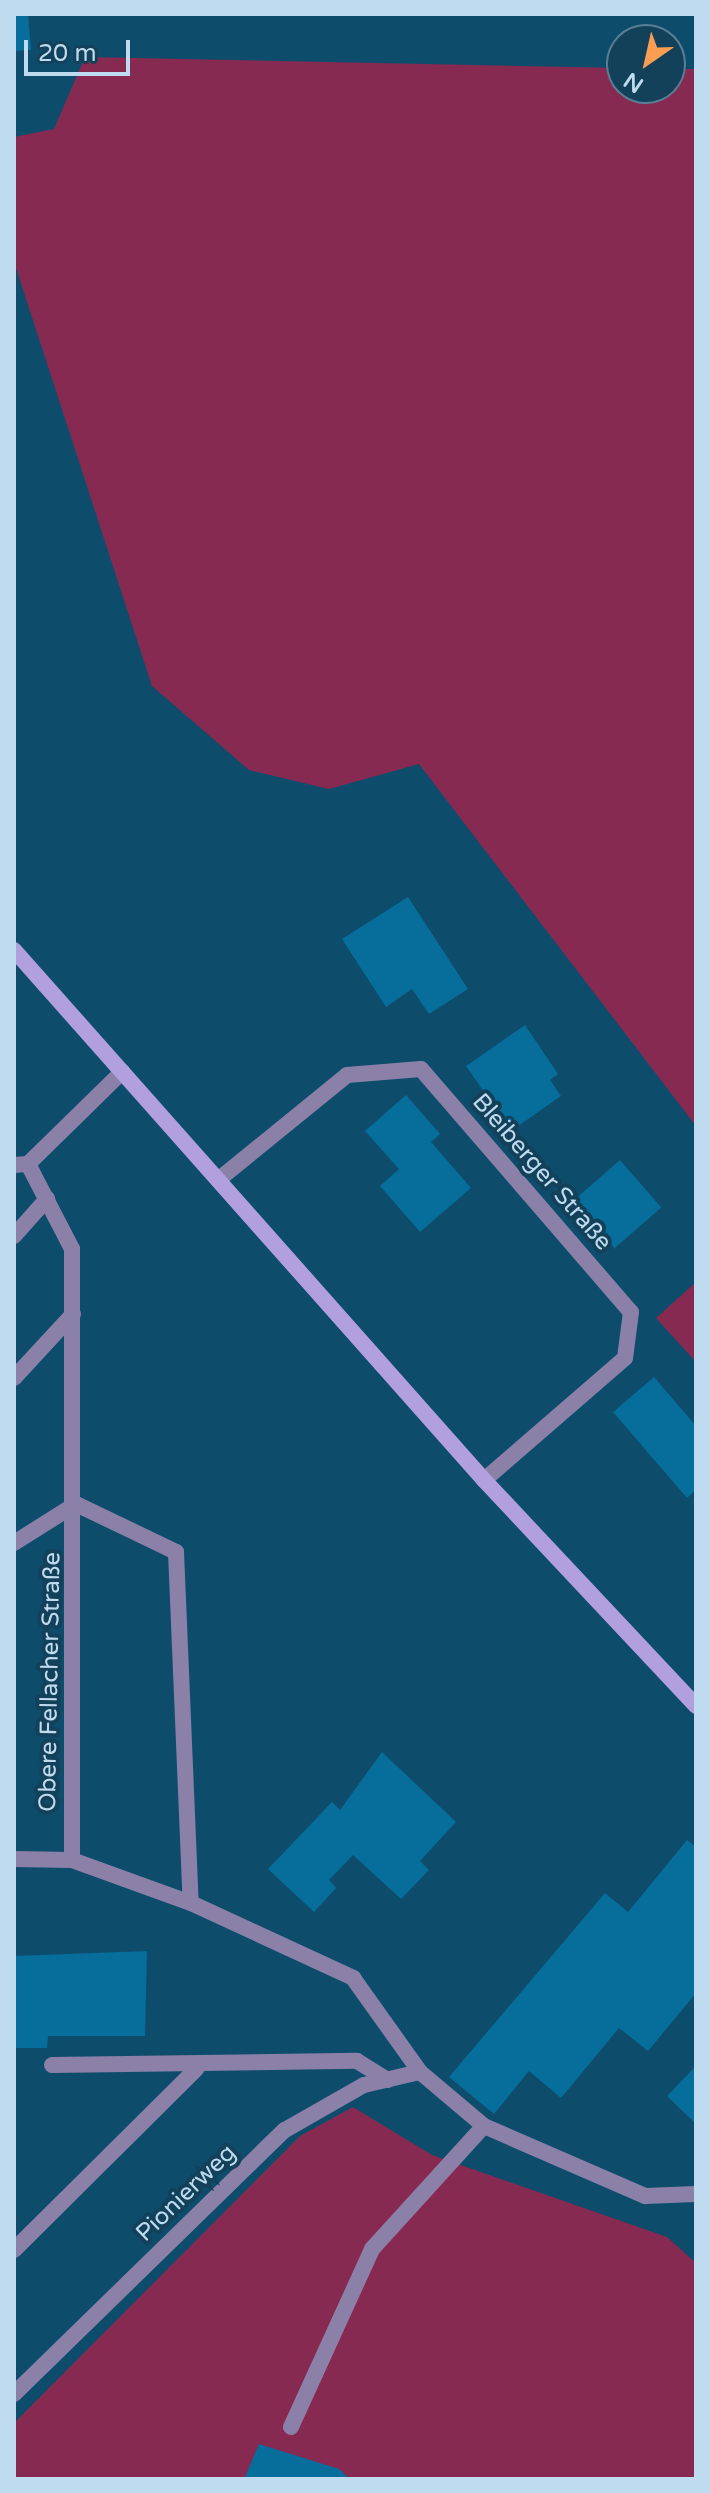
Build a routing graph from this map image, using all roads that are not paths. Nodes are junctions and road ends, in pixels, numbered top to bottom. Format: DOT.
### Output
graph roads {
  1 [pos="14,950"];
  2 [pos="122,1072"];
  3 [pos="21,1164"];
  4 [pos="218,1180"];
  5 [pos="47,1199"];
  6 [pos="14,1236"];
  7 [pos="73,1314"];
  8 [pos="14,1378"];
  9 [pos="484,1480"];
  10 [pos="76,1504"];
  11 [pos="14,1543"];
  12 [pos="696,1706"];
  13 [pos="14,1859"];
  14 [pos="72,1860"];
  15 [pos="191,1903"];
  16 [pos="52,2065"];
  17 [pos="196,2069"];
  18 [pos="420,2072"];
  19 [pos="387,2080"];
  20 [pos="484,2126"];
  21 [pos="696,2194"];
  22 [pos="14,2250"];
  23 [pos="14,2394"];
  24 [pos="291,2427"];
  1 -- 2 [label="main road"];
  2 -- 3 [label="street"];
  2 -- 4 [label="main road"];
  3 -- 5 [label="street, Obere Fellacher Straße"];
  4 -- 9 [label="main road"];
  4 -- 9 [label="street, Bleiberger Straße"];
  5 -- 6 [label="street"];
  5 -- 7 [label="street, Obere Fellacher Straße"];
  7 -- 8 [label="street"];
  7 -- 10 [label="street, Obere Fellacher Straße"];
  9 -- 12 [label="main road"];
  10 -- 11 [label="street, Obere Fellacher Straße"];
  10 -- 14 [label="street, Obere Fellacher Straße"];
  10 -- 15 [label="street"];
  13 -- 14 [label="street"];
  14 -- 15 [label="street"];
  15 -- 18 [label="street"];
  16 -- 17 [label="street"];
  17 -- 19 [label="street"];
  17 -- 22 [label="street"];
  18 -- 19 [label="street, Pionierweg"];
  18 -- 20 [label="street"];
  19 -- 23 [label="street, Pionierweg"];
  20 -- 21 [label="street"];
  20 -- 24 [label="street"];
}
